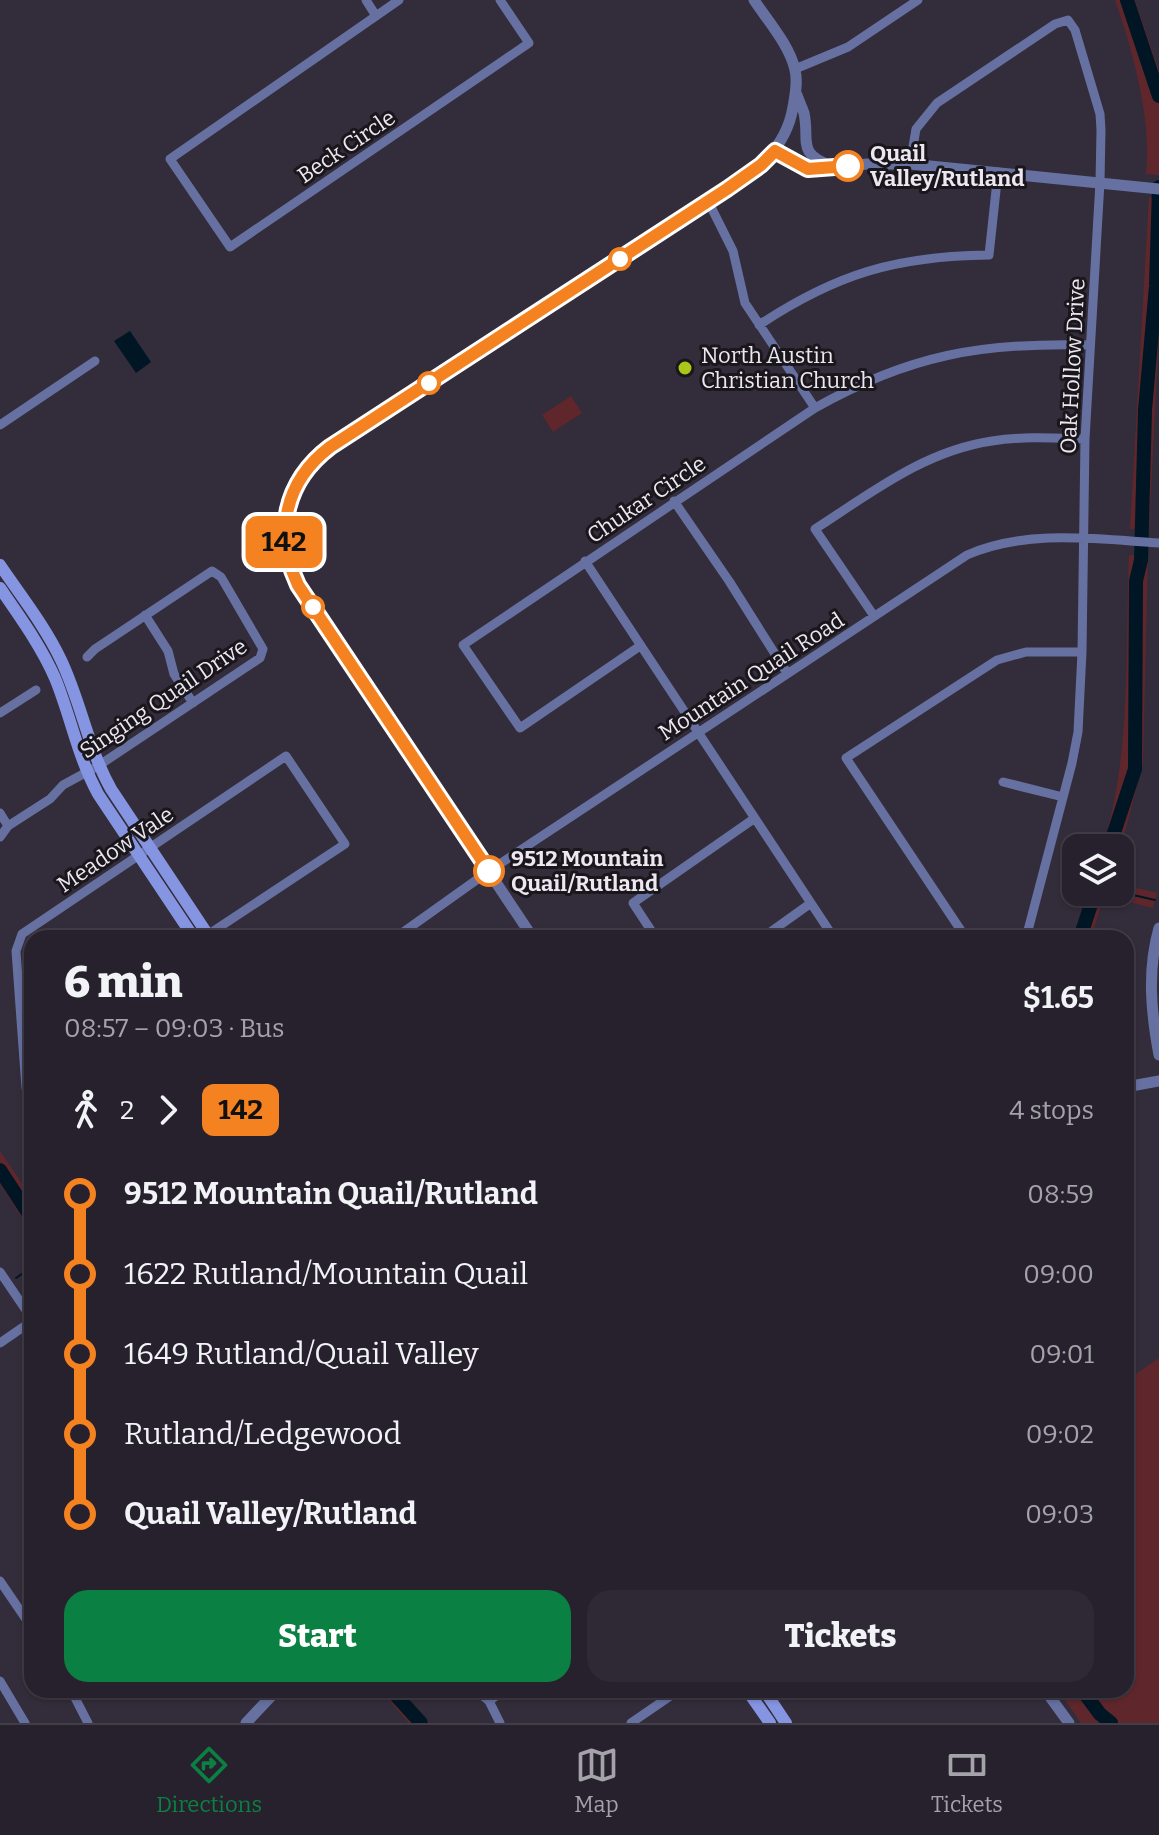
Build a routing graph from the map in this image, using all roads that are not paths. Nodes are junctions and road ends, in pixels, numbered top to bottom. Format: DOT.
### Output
graph roads {
  1 [pos="366,0"];
  2 [pos="399,0"];
  3 [pos="500,0"];
  4 [pos="754,0"];
  5 [pos="913,1"];
  6 [pos="376,16"];
  7 [pos="795,69"];
  8 [pos="796,92"];
  9 [pos="775,151"];
  10 [pos="910,164"];
  11 [pos="835,168"];
  12 [pos="998,172"];
  13 [pos="1100,182"];
  14 [pos="1154,188"];
  15 [pos="708,201"];
  16 [pos="759,325"];
  17 [pos="1090,345"];
  18 [pos="95,361"];
  19 [pos="815,408"];
  20 [pos="0,425"];
  21 [pos="1085,439"];
  22 [pos="674,501"];
  23 [pos="1084,540"];
  24 [pos="1158,543"];
  25 [pos="585,561"];
  26 [pos="0,565"];
  27 [pos="0,588"];
  28 [pos="145,615"];
  29 [pos="874,616"];
  30 [pos="34,626"];
  31 [pos="640,646"];
  32 [pos="1082,652"];
  33 [pos="87,657"];
  34 [pos="787,673"];
  35 [pos="36,690"];
  36 [pos="193,703"];
  37 [pos="0,713"];
  38 [pos="698,733"];
  39 [pos="92,769"];
  40 [pos="1003,782"];
  41 [pos="1063,797"];
  42 [pos="0,813"];
  43 [pos="755,818"];
  44 [pos="8,826"];
  45 [pos="0,837"];
  46 [pos="144,851"];
  47 [pos="489,871"];
  48 [pos="811,903"];
  49 [pos="1159,928"];
  50 [pos="26,930"];
  51 [pos="189,930"];
  52 [pos="202,930"];
  53 [pos="217,930"];
  54 [pos="406,930"];
  55 [pos="528,930"];
  56 [pos="651,930"];
  57 [pos="773,930"];
  58 [pos="829,930"];
  59 [pos="961,930"];
  60 [pos="1028,930"];
  61 [pos="24,932"];
  62 [pos="1156,967"];
  63 [pos="24,1008"];
  64 [pos="1159,1055"];
  65 [pos="1159,1081"];
  66 [pos="1134,1086"];
  67 [pos="0,1272"];
  68 [pos="24,1308"];
  69 [pos="24,1326"];
  70 [pos="0,1343"];
  71 [pos="0,1583"];
  72 [pos="24,1617"];
  73 [pos="0,1681"];
  74 [pos="75,1698"];
  75 [pos="269,1698"];
  76 [pos="485,1698"];
  77 [pos="493,1698"];
  78 [pos="667,1698"];
  79 [pos="753,1698"];
  80 [pos="769,1698"];
  81 [pos="1051,1698"];
  82 [pos="489,1701"];
  83 [pos="25,1723"];
  84 [pos="88,1723"];
  85 [pos="246,1723"];
  86 [pos="500,1723"];
  87 [pos="631,1723"];
  88 [pos="770,1723"];
  89 [pos="786,1723"];
  90 [pos="1069,1723"];
  1 -- 6 [label="street"];
  2 -- 6 [label="street"];
  3 -- 6 [label="street, Beck Circle"];
  4 -- 7 [label="street"];
  5 -- 7 [label="street"];
  7 -- 8 [label="street"];
  8 -- 9 [label="street"];
  8 -- 11 [label="street"];
  9 -- 11 [label="street"];
  9 -- 15 [label="street"];
  10 -- 11 [label="street"];
  10 -- 12 [label="street"];
  10 -- 13 [label="street, Oak Hollow Drive"];
  12 -- 13 [label="street"];
  12 -- 16 [label="street"];
  13 -- 14 [label="street"];
  13 -- 17 [label="street, Oak Hollow Drive"];
  15 -- 16 [label="street"];
  15 -- 47 [label="street"];
  16 -- 19 [label="street"];
  17 -- 19 [label="street, Chukar Circle"];
  17 -- 21 [label="street, Oak Hollow Drive"];
  18 -- 20 [label="street"];
  19 -- 22 [label="street, Chukar Circle"];
  21 -- 23 [label="street, Oak Hollow Drive"];
  21 -- 29 [label="street"];
  22 -- 25 [label="street, Chukar Circle"];
  22 -- 34 [label="street"];
  23 -- 24 [label="street, Mountain Quail Road"];
  23 -- 29 [label="street, Mountain Quail Road"];
  23 -- 32 [label="street, Oak Hollow Drive"];
  25 -- 31 [label="street"];
  25 -- 31 [label="street, Chukar Circle"];
  26 -- 30 [label="main road"];
  27 -- 30 [label="main road"];
  28 -- 33 [label="street, Singing Quail Drive"];
  28 -- 36 [label="street"];
  28 -- 36 [label="street, Singing Quail Drive"];
  29 -- 34 [label="street, Mountain Quail Road"];
  30 -- 39 [label="main road"];
  31 -- 38 [label="street"];
  32 -- 41 [label="street, Oak Hollow Drive"];
  32 -- 59 [label="street"];
  34 -- 38 [label="street, Mountain Quail Road"];
  35 -- 37 [label="street"];
  36 -- 39 [label="street, Singing Quail Drive"];
  38 -- 43 [label="street"];
  38 -- 47 [label="street, Mountain Quail Road"];
  39 -- 44 [label="street, Singing Quail Drive"];
  39 -- 46 [label="main road"];
  40 -- 41 [label="street"];
  41 -- 60 [label="street, Oak Hollow Drive"];
  42 -- 44 [label="street"];
  43 -- 48 [label="street"];
  43 -- 56 [label="street"];
  44 -- 45 [label="street, Singing Quail Drive"];
  46 -- 50 [label="street, Meadow Vale"];
  46 -- 51 [label="main road"];
  46 -- 52 [label="main road"];
  46 -- 53 [label="street, Meadow Vale"];
  47 -- 54 [label="street, Mountain Quail Road"];
  47 -- 55 [label="street"];
  48 -- 57 [label="street"];
  48 -- 58 [label="street"];
  49 -- 62 [label="street"];
  61 -- 63 [label="street, Meadow Vale"];
  62 -- 64 [label="street"];
  65 -- 66 [label="street"];
  67 -- 68 [label="street"];
  69 -- 70 [label="street"];
  71 -- 72 [label="street"];
  73 -- 83 [label="street"];
  74 -- 84 [label="street"];
  75 -- 85 [label="street"];
  76 -- 82 [label="street"];
  77 -- 82 [label="street"];
  78 -- 87 [label="street"];
  79 -- 88 [label="main road"];
  80 -- 89 [label="main road"];
  81 -- 90 [label="street"];
  82 -- 86 [label="street"];
}
